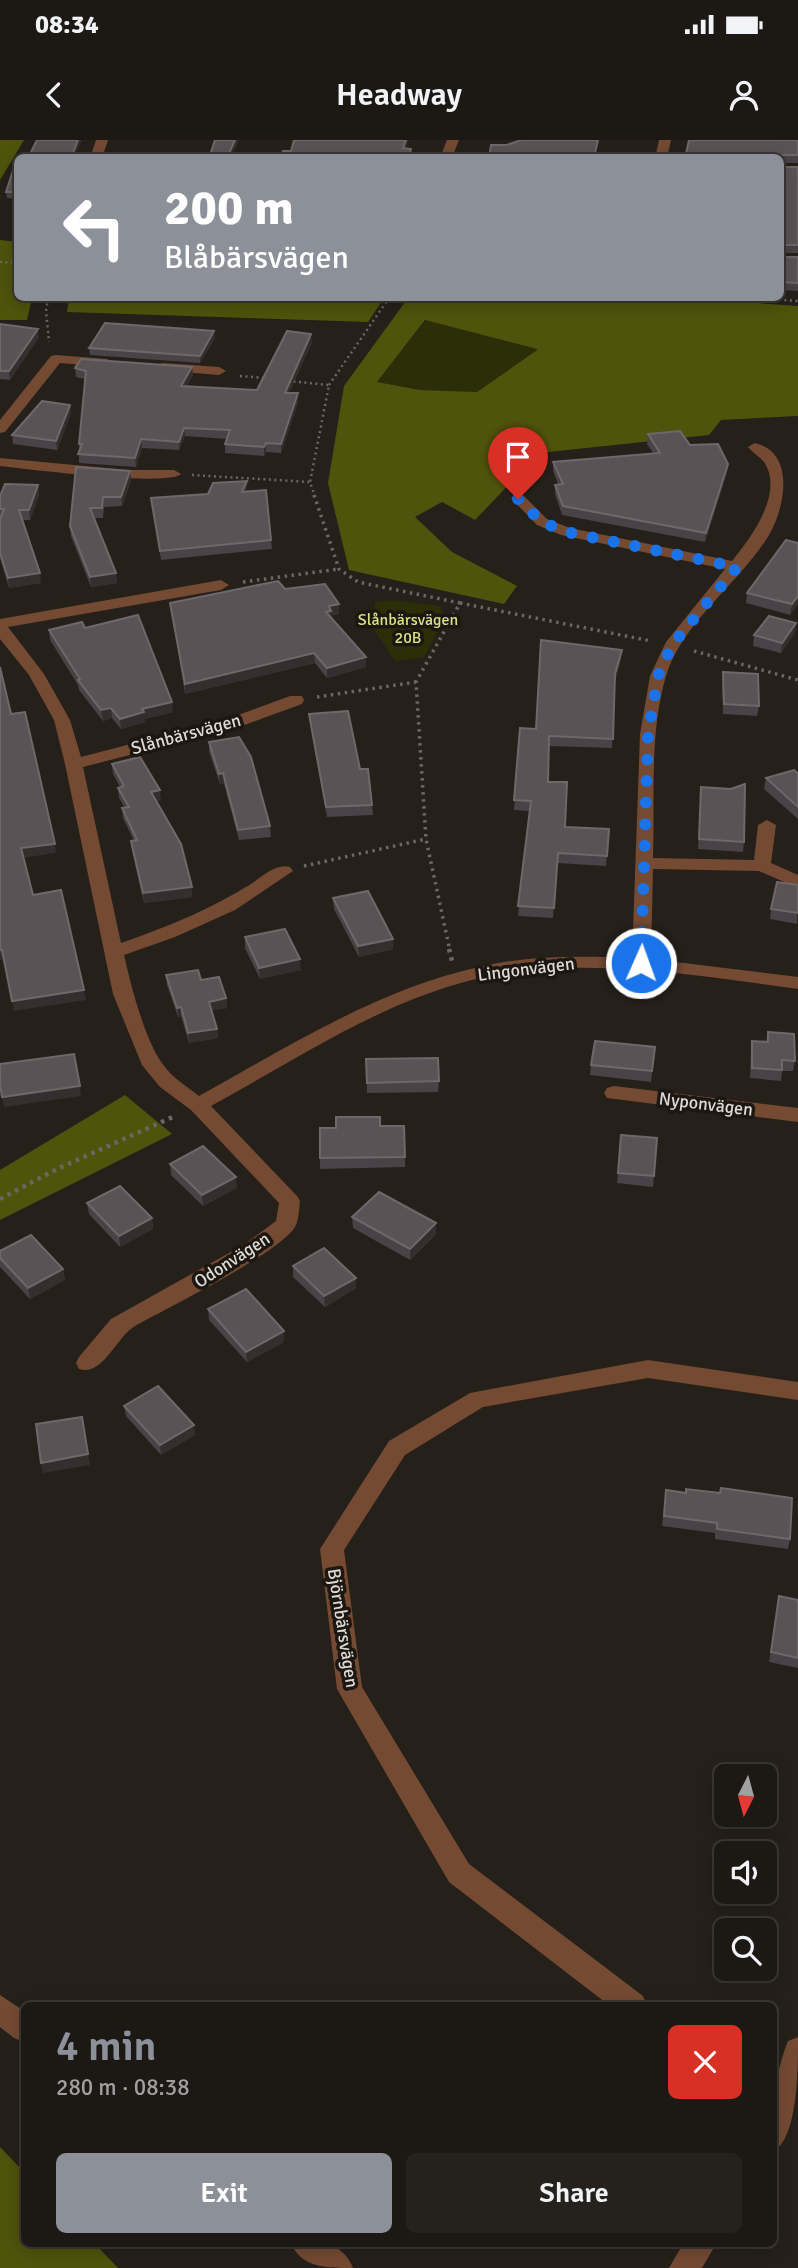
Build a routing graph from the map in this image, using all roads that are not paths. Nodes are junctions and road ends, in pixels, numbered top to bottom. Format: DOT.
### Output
graph roads {
  1 [pos="124,364"];
  2 [pos="151,366"];
  3 [pos="219,371"];
  4 [pos="0,429"];
  5 [pos="755,447"];
  6 [pos="0,462"];
  7 [pos="174,474"];
  8 [pos="518,499"];
  9 [pos="737,567"];
  10 [pos="221,585"];
  11 [pos="0,626"];
  12 [pos="296,700"];
  13 [pos="74,764"];
  14 [pos="767,825"];
  15 [pos="644,863"];
  16 [pos="762,866"];
  17 [pos="284,871"];
  18 [pos="798,882"];
  19 [pos="116,951"];
  20 [pos="641,963"];
  21 [pos="798,983"];
  22 [pos="614,1093"];
  23 [pos="198,1105"];
  24 [pos="798,1115"];
  25 [pos="87,1363"];
  26 [pos="798,1391"];
  27 [pos="628,2002"];
  28 [pos="0,2009"];
  29 [pos="21,2026"];
  30 [pos="798,2052"];
  31 [pos="782,2126"];
  32 [pos="310,2247"];
  33 [pos="699,2247"];
  34 [pos="338,2268"];
  35 [pos="684,2268"];
  1 -- 4 [label="street"];
  2 -- 3 [label="street"];
  5 -- 9 [label="street"];
  6 -- 7 [label="street"];
  8 -- 9 [label="street"];
  9 -- 15 [label="street"];
  10 -- 11 [label="street"];
  11 -- 13 [label="street"];
  12 -- 13 [label="street, Slånbärsvägen"];
  13 -- 19 [label="street"];
  14 -- 16 [label="street"];
  15 -- 16 [label="street"];
  15 -- 20 [label="street"];
  16 -- 18 [label="street"];
  17 -- 19 [label="street"];
  19 -- 23 [label="street"];
  20 -- 21 [label="street, Lingonvägen"];
  20 -- 23 [label="street, Lingonvägen"];
  22 -- 24 [label="street, Nyponvägen"];
  23 -- 25 [label="street, Odonvägen"];
  26 -- 27 [label="street, Björnbärsvägen"];
  28 -- 29 [label="street"];
  30 -- 31 [label="street"];
  32 -- 34 [label="street"];
  33 -- 35 [label="street"];
}
